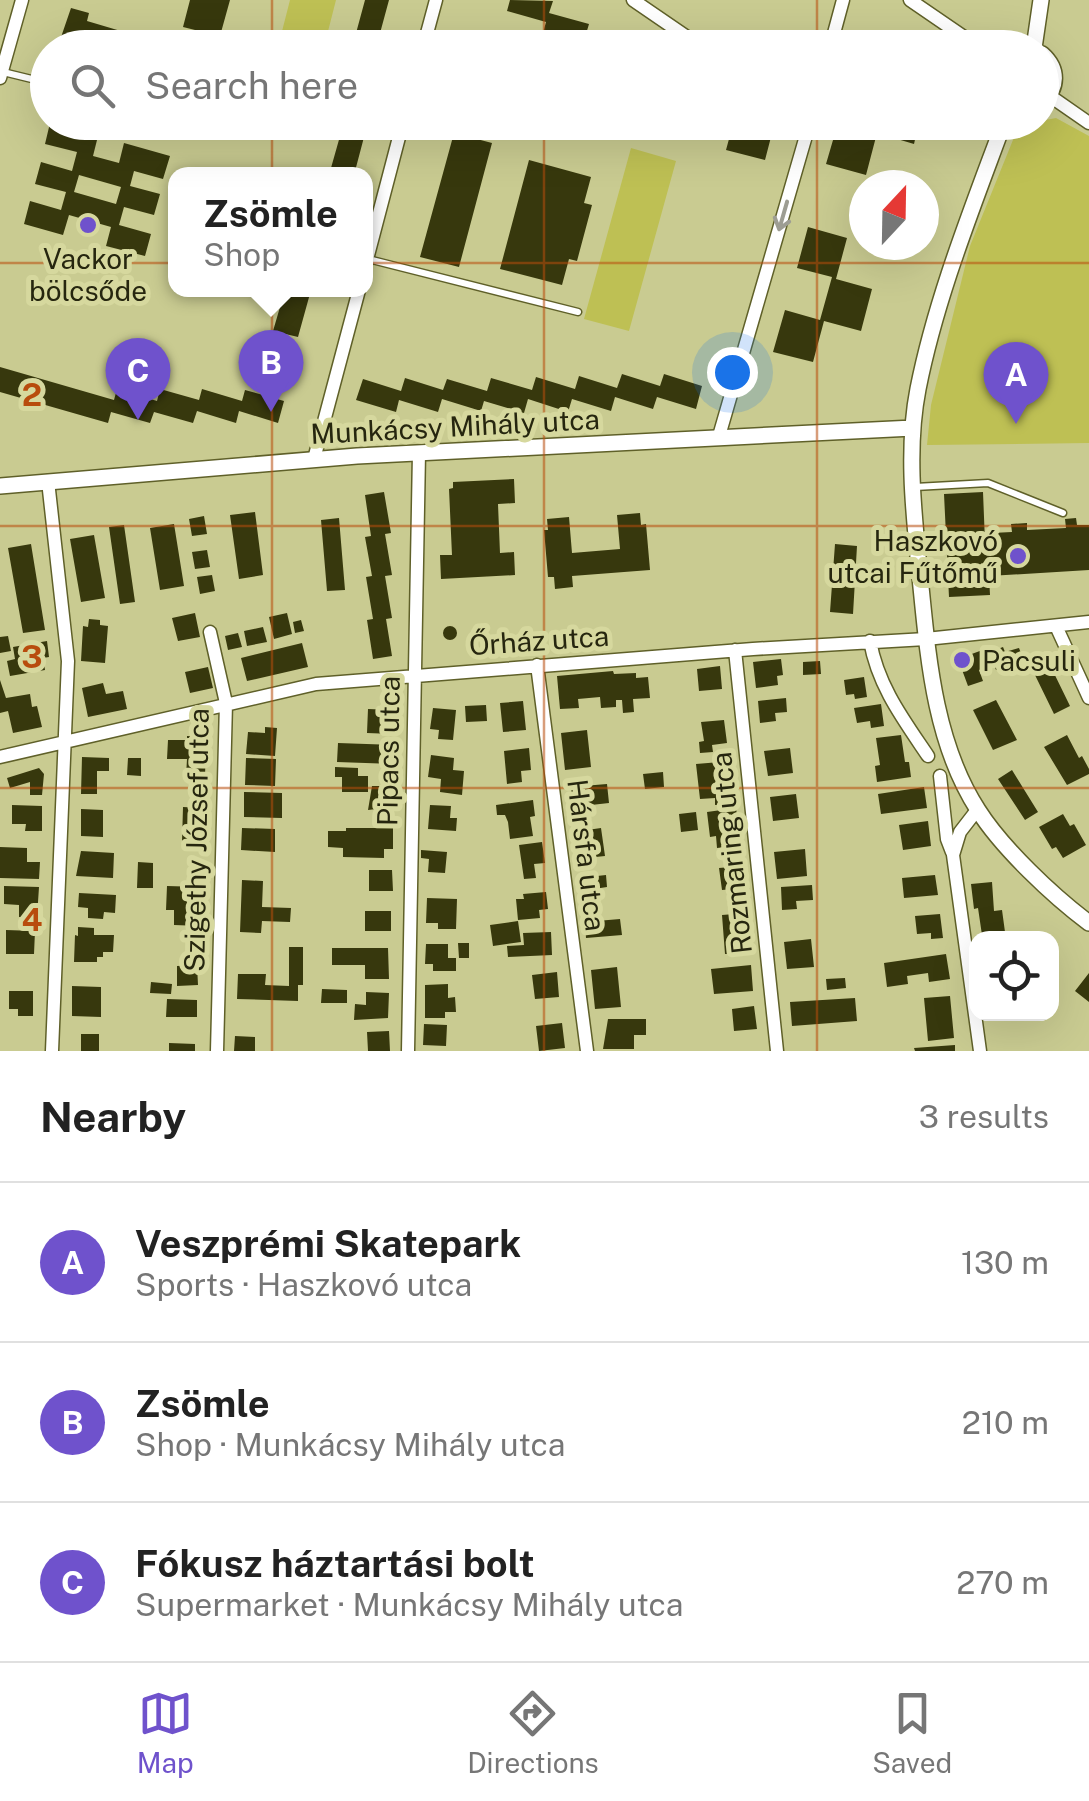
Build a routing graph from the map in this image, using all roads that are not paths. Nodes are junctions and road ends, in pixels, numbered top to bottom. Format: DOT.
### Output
graph roads {
  1 [pos="22,0"];
  2 [pos="436,0"];
  3 [pos="632,0"];
  4 [pos="843,0"];
  5 [pos="910,0"];
  6 [pos="1041,0"];
  7 [pos="428,30"];
  8 [pos="676,30"];
  9 [pos="835,30"];
  10 [pos="954,30"];
  11 [pos="1037,30"];
  12 [pos="1,74"];
  13 [pos="30,80"];
  14 [pos="1059,106"];
  15 [pos="1089,123"];
  16 [pos="398,140"];
  17 [pos="805,140"];
  18 [pos="998,140"];
  19 [pos="373,238"];
  20 [pos="373,262"];
  21 [pos="357,297"];
  22 [pos="578,312"];
  23 [pos="914,428"];
  24 [pos="719,436"];
  25 [pos="419,453"];
  26 [pos="314,459"];
  27 [pos="48,481"];
  28 [pos="0,486"];
  29 [pos="913,487"];
  30 [pos="1063,513"];
  31 [pos="1089,622"];
  32 [pos="1056,626"];
  33 [pos="210,632"];
  34 [pos="926,640"];
  35 [pos="870,642"];
  36 [pos="735,650"];
  37 [pos="537,664"];
  38 [pos="414,675"];
  39 [pos="1089,698"];
  40 [pos="226,703"];
  41 [pos="65,741"];
  42 [pos="0,756"];
  43 [pos="928,756"];
  44 [pos="940,776"];
  45 [pos="977,810"];
  46 [pos="953,855"];
  47 [pos="1089,923"];
  48 [pos="52,1051"];
  49 [pos="216,1051"];
  50 [pos="408,1051"];
  51 [pos="587,1051"];
  52 [pos="777,1051"];
  53 [pos="980,1051"];
  1 -- 12 [label="street"];
  2 -- 7 [label="street"];
  3 -- 8 [label="street"];
  4 -- 9 [label="street"];
  5 -- 10 [label="street"];
  6 -- 11 [label="street"];
  12 -- 13 [label="lane"];
  14 -- 15 [label="street"];
  16 -- 19 [label="street"];
  17 -- 24 [label="street, one-way"];
  18 -- 23 [label="street"];
  20 -- 22 [label="lane"];
  21 -- 26 [label="street"];
  23 -- 24 [label="street, Munkácsy Mihály utca"];
  23 -- 29 [label="street"];
  24 -- 25 [label="street, Munkácsy Mihály utca"];
  25 -- 26 [label="street, Munkácsy Mihály utca"];
  25 -- 38 [label="street, Pipacs utca"];
  26 -- 27 [label="street, Munkácsy Mihály utca"];
  27 -- 28 [label="street, Munkácsy Mihály utca"];
  27 -- 41 [label="street"];
  29 -- 30 [label="lane"];
  29 -- 34 [label="street"];
  31 -- 32 [label="street, Őrház utca"];
  32 -- 34 [label="street, Őrház utca"];
  32 -- 39 [label="street"];
  33 -- 40 [label="street, Szigethy József utca"];
  34 -- 35 [label="street, Őrház utca"];
  34 -- 45 [label="street"];
  35 -- 36 [label="street, Őrház utca"];
  35 -- 43 [label="street"];
  36 -- 37 [label="street, Őrház utca"];
  36 -- 52 [label="street, Rozmaring utca"];
  37 -- 38 [label="street, Őrház utca"];
  37 -- 51 [label="street, Hársfa utca"];
  38 -- 40 [label="street, Őrház utca"];
  38 -- 50 [label="street, Pipacs utca"];
  40 -- 41 [label="street, Őrház utca"];
  40 -- 49 [label="street, Szigethy József utca"];
  41 -- 42 [label="street, Őrház utca"];
  41 -- 48 [label="street"];
  44 -- 46 [label="street"];
  45 -- 46 [label="street"];
  45 -- 47 [label="street"];
  46 -- 53 [label="street"];
}
